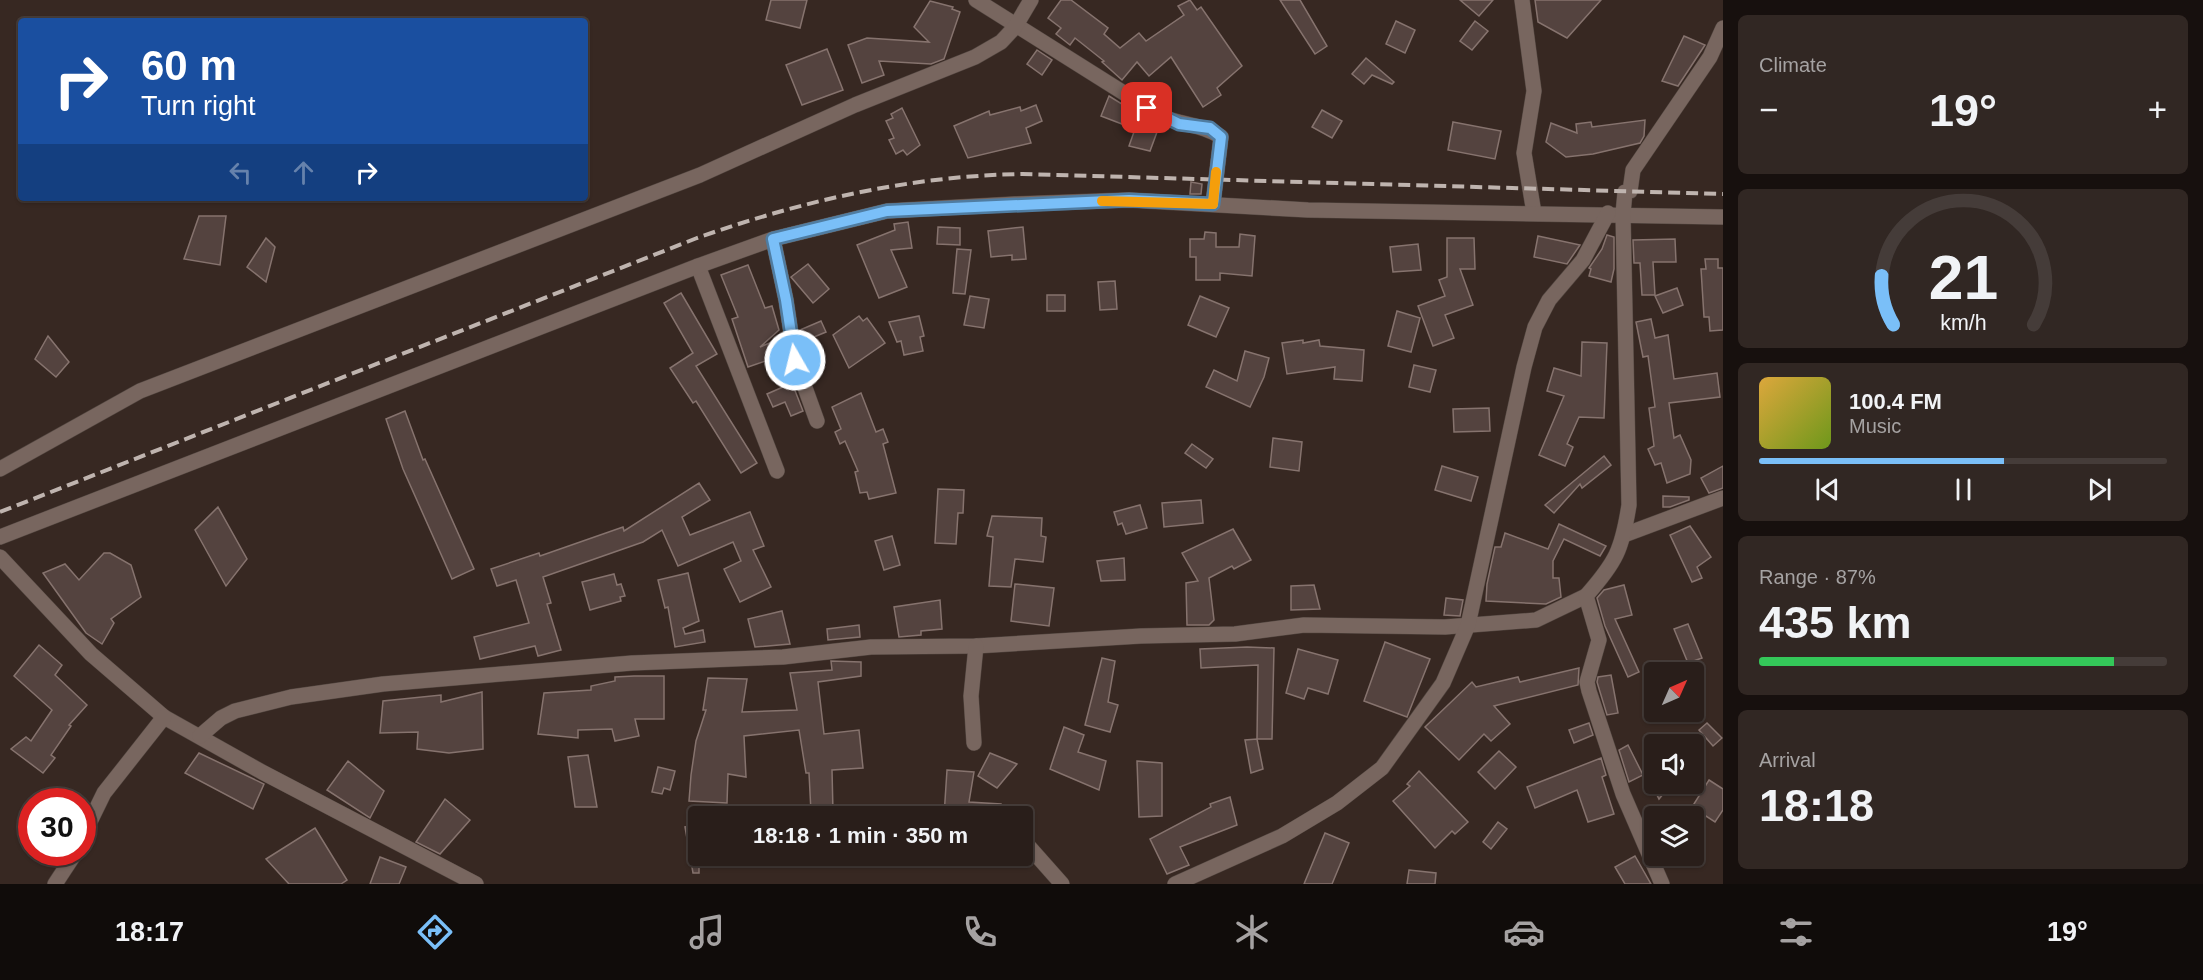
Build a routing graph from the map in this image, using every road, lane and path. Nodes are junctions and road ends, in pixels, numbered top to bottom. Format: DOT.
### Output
graph roads {
  1 [pos="976,0"];
  2 [pos="1031,0"];
  3 [pos="1522,0"];
  4 [pos="1015,27"];
  5 [pos="1723,28"];
  6 [pos="1213,204"];
  7 [pos="1534,213"];
  8 [pos="1616,214"];
  9 [pos="1723,217"];
  10 [pos="773,239"];
  11 [pos="698,266"];
  12 [pos="818,421"];
  13 [pos="0,469"];
  14 [pos="777,471"];
  15 [pos="1723,498"];
  16 [pos="1624,535"];
  17 [pos="0,537"];
  18 [pos="0,557"];
  19 [pos="1586,596"];
  20 [pos="1468,625"];
  21 [pos="976,646"];
  22 [pos="164,717"];
  23 [pos="200,736"];
  24 [pos="974,743"];
  25 [pos="96,809"];
  26 [pos="1033,851"];
  27 [pos="67,866"];
  28 [pos="55,884"];
  29 [pos="476,884"];
  30 [pos="1062,884"];
  31 [pos="1175,884"];
  32 [pos="1662,884"];
  1 -- 4 [label="street"];
  2 -- 4 [label="street"];
  3 -- 7 [label="street"];
  4 -- 6 [label="street"];
  4 -- 13 [label="street"];
  5 -- 8 [label="street"];
  6 -- 7 [label="street"];
  6 -- 10 [label="street"];
  7 -- 8 [label="street"];
  8 -- 9 [label="street"];
  8 -- 16 [label="street"];
  8 -- 20 [label="street"];
  10 -- 11 [label="street"];
  10 -- 12 [label="street"];
  11 -- 14 [label="street"];
  11 -- 17 [label="street"];
  15 -- 16 [label="street"];
  16 -- 19 [label="street"];
  18 -- 22 [label="street"];
  19 -- 20 [label="street"];
  19 -- 32 [label="street"];
  20 -- 21 [label="street"];
  20 -- 31 [label="street"];
  21 -- 23 [label="street"];
  21 -- 24 [label="street"];
  22 -- 23 [label="street"];
  22 -- 25 [label="street"];
  23 -- 29 [label="street"];
  26 -- 30 [label="street"];
  27 -- 28 [label="street"];
}
